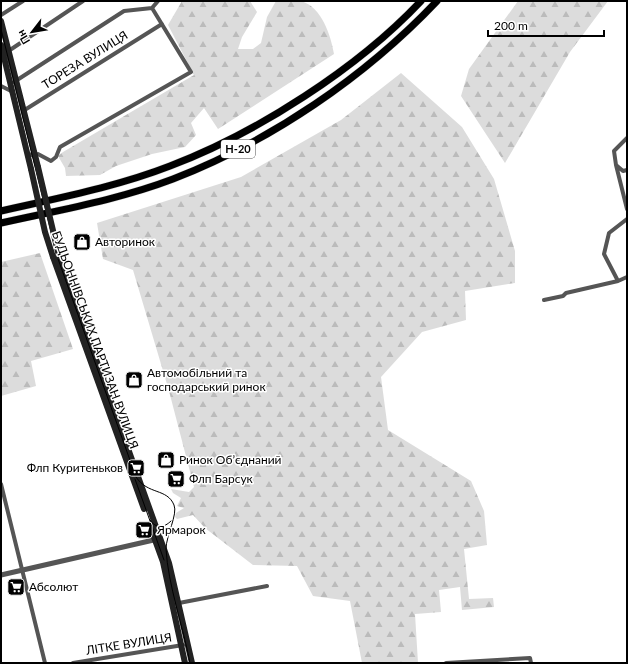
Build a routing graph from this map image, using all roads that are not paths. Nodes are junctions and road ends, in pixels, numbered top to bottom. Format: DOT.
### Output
graph roads {
  1 [pos="23,1"];
  2 [pos="83,1"];
  3 [pos="158,1"];
  4 [pos="421,1"];
  5 [pos="437,1"];
  6 [pos="152,8"];
  7 [pos="1,15"];
  8 [pos="1,21"];
  9 [pos="162,24"];
  10 [pos="1,45"];
  11 [pos="6,53"];
  12 [pos="13,82"];
  13 [pos="1,86"];
  14 [pos="16,92"];
  15 [pos="20,111"];
  16 [pos="627,138"];
  17 [pos="27,153"];
  18 [pos="34,156"];
  19 [pos="616,165"];
  20 [pos="627,170"];
  21 [pos="627,209"];
  22 [pos="1,211"];
  23 [pos="627,220"];
  24 [pos="1,223"];
  25 [pos="56,256"];
  26 [pos="627,278"];
  27 [pos="618,282"];
  28 [pos="544,300"];
  29 [pos="1,484"];
  30 [pos="157,540"];
  31 [pos="21,571"];
  32 [pos="1,575"];
  33 [pos="267,586"];
  34 [pos="179,603"];
  35 [pos="189,643"];
  36 [pos="182,645"];
  37 [pos="530,661"];
  38 [pos="44,663"];
  39 [pos="73,663"];
  40 [pos="185,663"];
  41 [pos="192,663"];
  42 [pos="446,663"];
  1 -- 7 [label="street"];
  2 -- 11 [label="street"];
  3 -- 6 [label="street"];
  4 -- 22 [label="main road, Н-20"];
  5 -- 24 [label="main road, Н-20"];
  6 -- 9 [label="street"];
  6 -- 12 [label="street"];
  8 -- 11 [label="main road, БУДЬОННІВСЬКИХ ПАРТИЗАН ВУЛИЦЯ"];
  9 -- 15 [label="street, ТОРЕЗА ВУЛИЦЯ"];
  9 -- 18 [label="street"];
  10 -- 11 [label="main road, БУДЬОННІВСЬКИХ ПАРТИЗАН ВУЛИЦЯ"];
  11 -- 12 [label="main road, БУДЬОННІВСЬКИХ ПАРТИЗАН ВУЛИЦЯ"];
  12 -- 14 [label="main road, БУДЬОННІВСЬКИХ ПАРТИЗАН ВУЛИЦЯ"];
  13 -- 14 [label="street"];
  14 -- 15 [label="main road, БУДЬОННІВСЬКИХ ПАРТИЗАН ВУЛИЦЯ"];
  15 -- 17 [label="main road, БУДЬОННІВСЬКИХ ПАРТИЗАН ВУЛИЦЯ"];
  15 -- 18 [label="main road, БУДЬОННІВСЬКИХ ПАРТИЗАН ВУЛИЦЯ"];
  16 -- 19 [label="street"];
  17 -- 18 [label="street"];
  17 -- 25 [label="main road, БУДЬОННІВСЬКИХ ПАРТИЗАН ВУЛИЦЯ, bridge"];
  18 -- 25 [label="main road, БУДЬОННІВСЬКИХ ПАРТИЗАН ВУЛИЦЯ, bridge"];
  19 -- 20 [label="street"];
  19 -- 21 [label="street"];
  23 -- 27 [label="street"];
  25 -- 30 [label="main road, БУДЬОННІВСЬКИХ ПАРТИЗАН ВУЛИЦЯ"];
  26 -- 27 [label="street"];
  27 -- 28 [label="street"];
  29 -- 31 [label="street"];
  30 -- 31 [label="street"];
  30 -- 34 [label="main road, БУДЬОННІВСЬКИХ ПАРТИЗАН ВУЛИЦЯ"];
  30 -- 36 [label="main road, БУДЬОННІВСЬКИХ ПАРТИЗАН ВУЛИЦЯ"];
  31 -- 32 [label="street"];
  31 -- 38 [label="street"];
  33 -- 34 [label="street"];
  34 -- 35 [label="main road, БУДЬОННІВСЬКИХ ПАРТИЗАН ВУЛИЦЯ"];
  35 -- 36 [label="street, ЛІТКЕ ВУЛИЦЯ"];
  35 -- 41 [label="main road, БУДЬОННІВСЬКИХ ПАРТИЗАН ВУЛИЦЯ"];
  36 -- 39 [label="street, ЛІТКЕ ВУЛИЦЯ"];
  36 -- 40 [label="main road, БУДЬОННІВСЬКИХ ПАРТИЗАН ВУЛИЦЯ"];
  37 -- 42 [label="street"];
}
